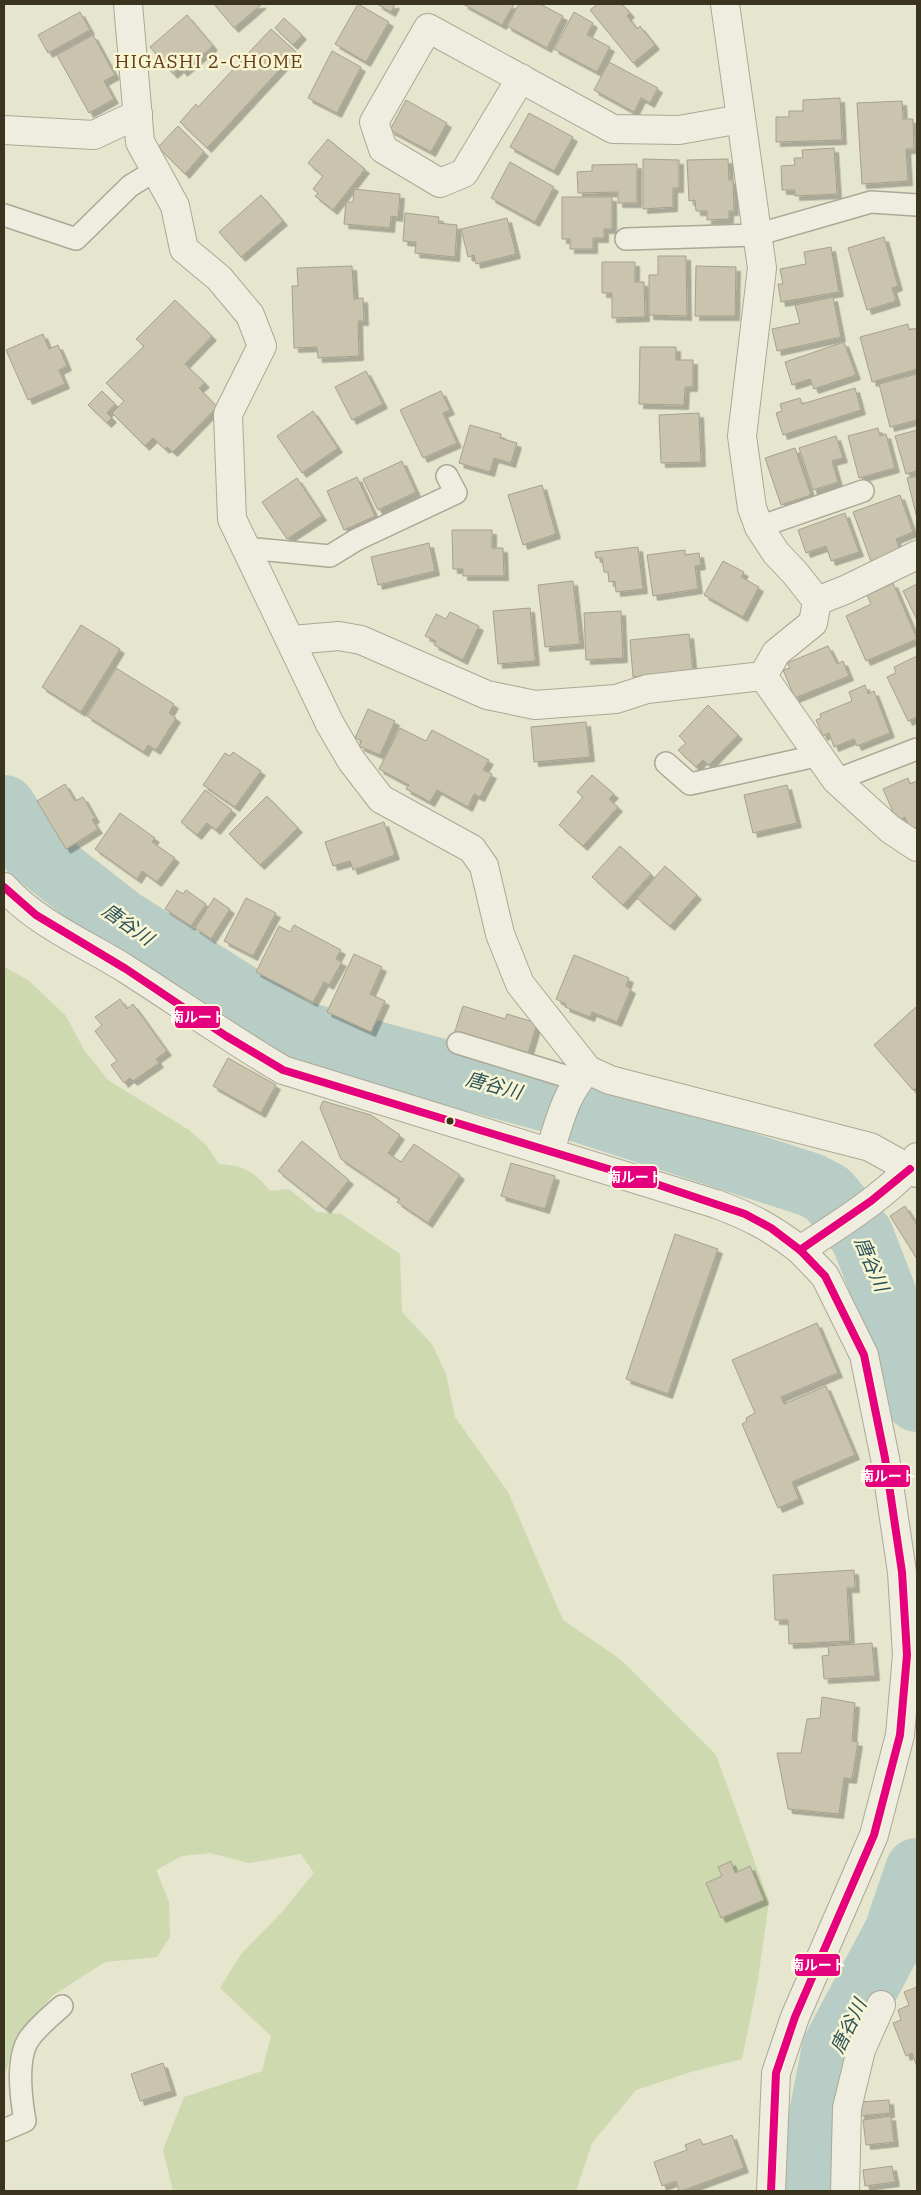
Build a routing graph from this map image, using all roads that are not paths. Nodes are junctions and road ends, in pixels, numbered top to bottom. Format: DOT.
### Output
graph roads {
  1 [pos="128,4"];
  2 [pos="725,4"];
  3 [pos="521,78"];
  4 [pos="138,114"];
  5 [pos="741,119"];
  6 [pos="4,130"];
  7 [pos="156,170"];
  8 [pos="917,205"];
  9 [pos="4,215"];
  10 [pos="756,235"];
  11 [pos="626,239"];
  12 [pos="447,476"];
  13 [pos="863,491"];
  14 [pos="759,527"];
  15 [pos="246,548"];
  16 [pos="917,555"];
  17 [pos="817,601"];
  18 [pos="292,640"];
  19 [pos="763,676"];
  20 [pos="917,748"];
  21 [pos="820,756"];
  22 [pos="666,763"];
  23 [pos="836,780"];
  24 [pos="917,847"];
  25 [pos="4,888"];
  26 [pos="458,1043"];
  27 [pos="578,1081"];
  28 [pos="554,1139"];
  29 [pos="915,1166"];
  30 [pos="800,1250"];
  31 [pos="881,2005"];
  32 [pos="62,2006"];
  33 [pos="4,2130"];
  34 [pos="771,2191"];
  35 [pos="845,2191"];
  1 -- 4 [label="street"];
  2 -- 5 [label="street"];
  3 -- 3 [label="street"];
  3 -- 5 [label="street"];
  4 -- 6 [label="street"];
  4 -- 7 [label="street"];
  5 -- 10 [label="street"];
  7 -- 9 [label="lane"];
  7 -- 15 [label="street"];
  8 -- 10 [label="lane"];
  10 -- 11 [label="lane"];
  10 -- 14 [label="street"];
  12 -- 15 [label="lane"];
  13 -- 14 [label="lane"];
  14 -- 17 [label="street"];
  15 -- 18 [label="street"];
  16 -- 17 [label="street"];
  17 -- 19 [label="street"];
  18 -- 19 [label="street"];
  18 -- 27 [label="street"];
  19 -- 21 [label="street"];
  20 -- 23 [label="lane"];
  21 -- 22 [label="lane"];
  21 -- 23 [label="street"];
  23 -- 24 [label="street"];
  25 -- 28 [label="street"];
  26 -- 27 [label="lane"];
  27 -- 28 [label="street"];
  27 -- 29 [label="street"];
  28 -- 30 [label="street"];
  29 -- 30 [label="street"];
  30 -- 34 [label="street"];
  31 -- 35 [label="street"];
  32 -- 33 [label="lane"];
}
